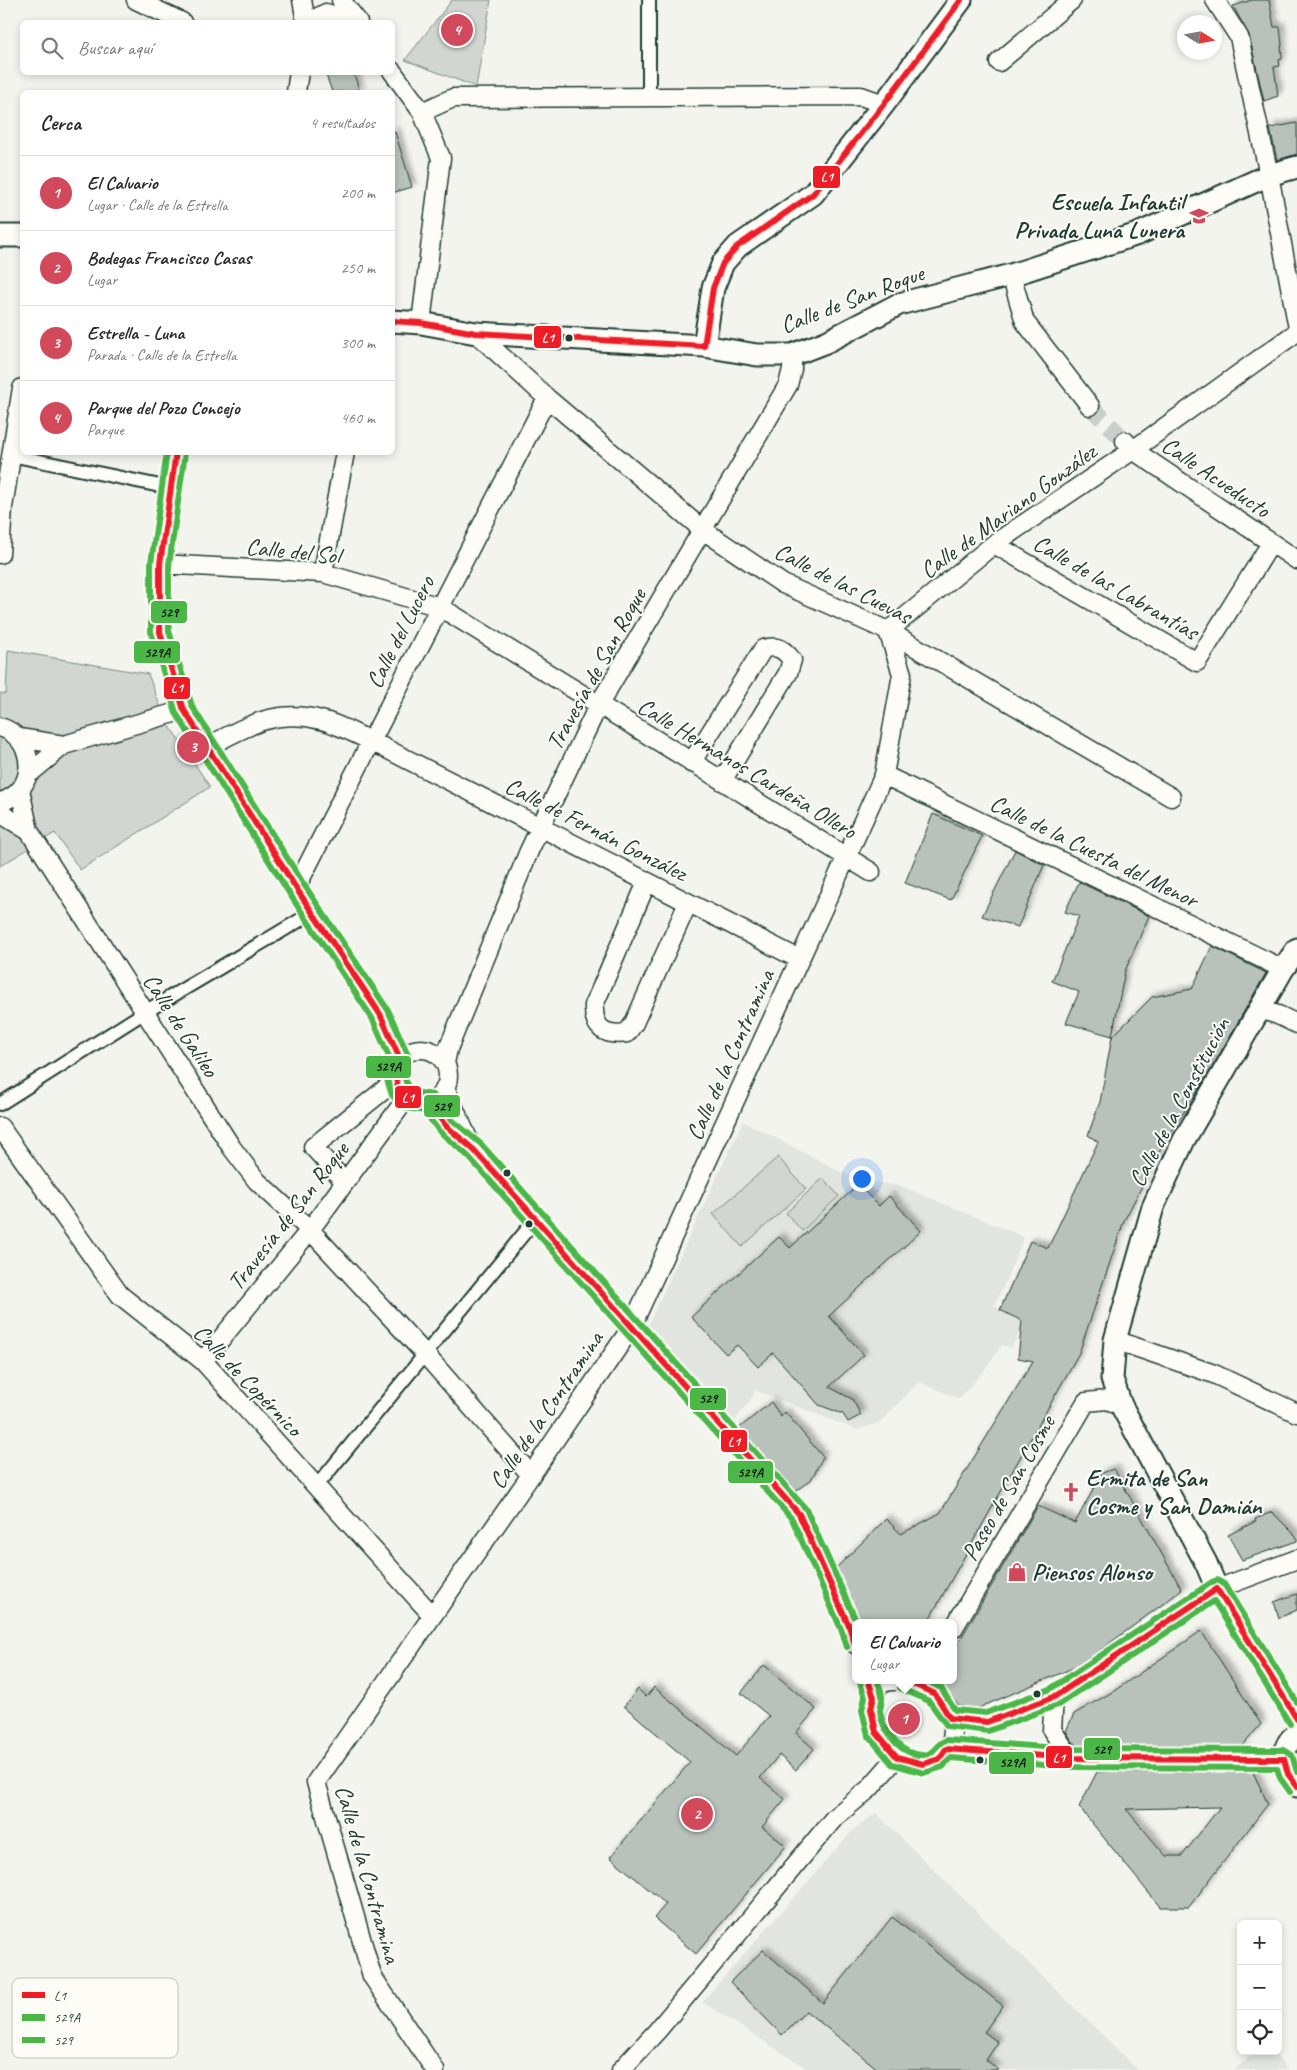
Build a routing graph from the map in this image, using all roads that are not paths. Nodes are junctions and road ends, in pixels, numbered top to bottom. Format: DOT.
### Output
graph roads {
  1 [pos="136,0"];
  2 [pos="302,0"];
  3 [pos="341,0"];
  4 [pos="649,0"];
  5 [pos="961,0"];
  6 [pos="1072,0"];
  7 [pos="1215,0"];
  8 [pos="178,20"];
  9 [pos="307,20"];
  10 [pos="311,20"];
  11 [pos="351,20"];
  12 [pos="356,20"];
  13 [pos="999,62"];
  14 [pos="395,75"];
  15 [pos="649,96"];
  16 [pos="884,104"];
  17 [pos="422,112"];
  18 [pos="1297,167"];
  19 [pos="1269,175"];
  20 [pos="0,236"];
  21 [pos="20,236"];
  22 [pos="1012,275"];
  23 [pos="395,321"];
  24 [pos="421,322"];
  25 [pos="1297,323"];
  26 [pos="1297,332"];
  27 [pos="476,333"];
  28 [pos="704,346"];
  29 [pos="792,354"];
  30 [pos="547,398"];
  31 [pos="20,400"];
  32 [pos="1090,406"];
  33 [pos="1129,446"];
  34 [pos="11,455"];
  35 [pos="176,455"];
  36 [pos="344,455"];
  37 [pos="170,488"];
  38 [pos="1,506"];
  39 [pos="703,530"];
  40 [pos="1271,543"];
  41 [pos="994,544"];
  42 [pos="0,554"];
  43 [pos="1297,560"];
  44 [pos="160,564"];
  45 [pos="323,573"];
  46 [pos="440,607"];
  47 [pos="888,631"];
  48 [pos="598,706"];
  49 [pos="184,710"];
  50 [pos="0,713"];
  51 [pos="10,732"];
  52 [pos="371,742"];
  53 [pos="64,745"];
  54 [pos="209,746"];
  55 [pos="691,762"];
  56 [pos="29,774"];
  57 [pos="884,775"];
  58 [pos="722,781"];
  59 [pos="20,790"];
  60 [pos="1171,797"];
  61 [pos="0,802"];
  62 [pos="0,813"];
  63 [pos="541,828"];
  64 [pos="29,831"];
  65 [pos="846,856"];
  66 [pos="871,872"];
  67 [pos="647,882"];
  68 [pos="296,888"];
  69 [pos="688,903"];
  70 [pos="312,912"];
  71 [pos="1297,950"];
  72 [pos="799,959"];
  73 [pos="1283,968"];
  74 [pos="1259,1009"];
  75 [pos="145,1012"];
  76 [pos="380,1014"];
  77 [pos="460,1019"];
  78 [pos="1297,1024"];
  79 [pos="423,1049"];
  80 [pos="400,1059"];
  81 [pos="445,1063"];
  82 [pos="394,1081"];
  83 [pos="446,1088"];
  84 [pos="406,1099"];
  85 [pos="428,1102"];
  86 [pos="0,1104"];
  87 [pos="0,1127"];
  88 [pos="474,1150"];
  89 [pos="345,1182"];
  90 [pos="535,1220"];
  91 [pos="310,1230"];
  92 [pos="631,1328"];
  93 [pos="1115,1340"];
  94 [pos="424,1353"];
  95 [pos="203,1360"];
  96 [pos="1121,1405"];
  97 [pos="1297,1413"];
  98 [pos="531,1476"];
  99 [pos="316,1487"];
  100 [pos="1297,1559"];
  101 [pos="1216,1589"];
  102 [pos="432,1614"];
  103 [pos="957,1622"];
  104 [pos="852,1629"];
  105 [pos="869,1684"];
  106 [pos="883,1684"];
  107 [pos="913,1684"];
  108 [pos="874,1697"];
  109 [pos="1054,1697"];
  110 [pos="950,1718"];
  111 [pos="1297,1718"];
  112 [pos="1297,1734"];
  113 [pos="946,1749"];
  114 [pos="897,1757"];
  115 [pos="1070,1758"];
  116 [pos="1284,1759"];
  117 [pos="1297,1786"];
  118 [pos="435,2070"];
  119 [pos="621,2070"];
  1 -- 8 [label="street"];
  2 -- 9 [label="street"];
  3 -- 12 [label="street"];
  4 -- 15 [label="street"];
  5 -- 16 [label="street"];
  6 -- 13 [label="street"];
  7 -- 19 [label="street"];
  10 -- 11 [label="street"];
  14 -- 17 [label="street"];
  15 -- 16 [label="street"];
  15 -- 17 [label="street"];
  16 -- 28 [label="street"];
  17 -- 24 [label="street"];
  18 -- 19 [label="street, Calle de San Roque"];
  19 -- 22 [label="street, Calle de San Roque"];
  19 -- 25 [label="street"];
  20 -- 21 [label="street"];
  22 -- 29 [label="street, Calle de San Roque"];
  22 -- 32 [label="street, Calle de Mariano González"];
  23 -- 24 [label="street, Calle de San Roque"];
  24 -- 27 [label="street, Calle de San Roque"];
  26 -- 33 [label="street, Calle de Mariano González"];
  27 -- 28 [label="street, Calle de San Roque"];
  27 -- 30 [label="street, Calle de las Cuevas"];
  28 -- 29 [label="street, Calle de San Roque"];
  29 -- 39 [label="street, Travesía de San Roque"];
  30 -- 39 [label="street, Calle de las Cuevas"];
  30 -- 46 [label="street, Calle del Lucero"];
  31 -- 34 [label="street"];
  33 -- 40 [label="street, Calle Acueducto"];
  33 -- 41 [label="street, Calle de Mariano González"];
  34 -- 37 [label="street"];
  34 -- 38 [label="street"];
  35 -- 37 [label="street"];
  36 -- 45 [label="street"];
  37 -- 44 [label="street"];
  38 -- 42 [label="street"];
  39 -- 47 [label="street, Calle de las Cuevas"];
  39 -- 48 [label="street, Travesía de San Roque"];
  40 -- 41 [label="street, Calle de las Labrantías"];
  40 -- 43 [label="street, Calle Acueducto"];
  41 -- 47 [label="street, Calle de Mariano González"];
  44 -- 45 [label="street, Calle del Sol"];
  44 -- 49 [label="street"];
  45 -- 46 [label="street, Calle del Sol"];
  46 -- 48 [label="street, Calle del Sol"];
  46 -- 52 [label="street, Calle del Lucero"];
  47 -- 57 [label="street, Calle de la Contramina"];
  47 -- 60 [label="street, Calle de las Cuevas"];
  48 -- 55 [label="street, Calle Hermanos Cardeña Ollero"];
  48 -- 63 [label="street, Travesía de San Roque"];
  49 -- 53 [label="street"];
  49 -- 54 [label="street"];
  50 -- 51 [label="street"];
  51 -- 53 [label="street"];
  51 -- 56 [label="street"];
  52 -- 54 [label="street, Calle de Fernán González"];
  52 -- 63 [label="street, Calle de Fernán González"];
  52 -- 68 [label="street, Calle del Lucero"];
  53 -- 56 [label="street"];
  54 -- 68 [label="street"];
  55 -- 58 [label="street, Calle Hermanos Cardeña Ollero"];
  55 -- 58 [label="street"];
  56 -- 59 [label="street"];
  57 -- 65 [label="street, Calle de la Contramina"];
  57 -- 73 [label="street, Calle de la Cuesta del Menor"];
  58 -- 65 [label="street, Calle Hermanos Cardeña Ollero"];
  59 -- 61 [label="street"];
  59 -- 64 [label="street, Calle de Galileo"];
  62 -- 64 [label="street, Calle de Galileo"];
  63 -- 67 [label="street, Calle de Fernán González"];
  63 -- 77 [label="street, Travesía de San Roque"];
  64 -- 75 [label="street, Calle de Galileo"];
  65 -- 66 [label="street, Calle Hermanos Cardeña Ollero"];
  65 -- 72 [label="street, Calle de la Contramina"];
  67 -- 69 [label="street, Calle de Fernán González"];
  67 -- 69 [label="street"];
  68 -- 70 [label="street"];
  69 -- 72 [label="street, Calle de Fernán González"];
  70 -- 75 [label="street"];
  70 -- 76 [label="street"];
  71 -- 73 [label="street, Calle de la Constitución"];
  72 -- 92 [label="street, Calle de la Contramina"];
  73 -- 74 [label="street, Calle de la Constitución"];
  74 -- 78 [label="street"];
  74 -- 93 [label="street, Calle de la Constitución"];
  75 -- 86 [label="street"];
  75 -- 91 [label="street, Calle de Galileo"];
  76 -- 79 [label="street"];
  76 -- 80 [label="street"];
  77 -- 79 [label="street, Travesía de San Roque"];
  77 -- 81 [label="street, Travesía de San Roque"];
  79 -- 80 [label="street"];
  79 -- 81 [label="street"];
  80 -- 82 [label="street"];
  81 -- 83 [label="street"];
  82 -- 84 [label="street"];
  82 -- 89 [label="street"];
  83 -- 85 [label="street"];
  83 -- 88 [label="street"];
  84 -- 85 [label="street"];
  84 -- 89 [label="street, Travesía de San Roque"];
  85 -- 88 [label="street"];
  87 -- 95 [label="street, Calle de Copérnico"];
  88 -- 90 [label="street"];
  89 -- 91 [label="street, Travesía de San Roque"];
  90 -- 92 [label="street"];
  90 -- 94 [label="street"];
  91 -- 94 [label="street, Calle de Galileo"];
  91 -- 95 [label="street, Travesía de San Roque"];
  92 -- 98 [label="street, Calle de la Contramina"];
  92 -- 104 [label="street"];
  93 -- 96 [label="street, Calle de la Constitución"];
  93 -- 97 [label="street"];
  94 -- 98 [label="street, Calle de Galileo"];
  94 -- 99 [label="street"];
  95 -- 99 [label="street, Calle de Copérnico"];
  96 -- 101 [label="street, Calle de la Constitución"];
  96 -- 103 [label="street, Paseo de San Cosme"];
  98 -- 102 [label="street, Calle de la Contramina"];
  99 -- 102 [label="street, Calle de Copérnico"];
  100 -- 101 [label="street"];
  101 -- 109 [label="street"];
  101 -- 111 [label="street, Calle de la Constitución"];
  102 -- 118 [label="street, Calle de la Contramina"];
  105 -- 108 [label="street"];
  106 -- 108 [label="street"];
  107 -- 110 [label="street"];
  108 -- 114 [label="street"];
  109 -- 110 [label="street"];
  109 -- 115 [label="street"];
  110 -- 113 [label="street"];
  112 -- 116 [label="street"];
  113 -- 114 [label="street"];
  113 -- 115 [label="street"];
  114 -- 119 [label="street"];
  115 -- 116 [label="street"];
  116 -- 117 [label="street"];
}
